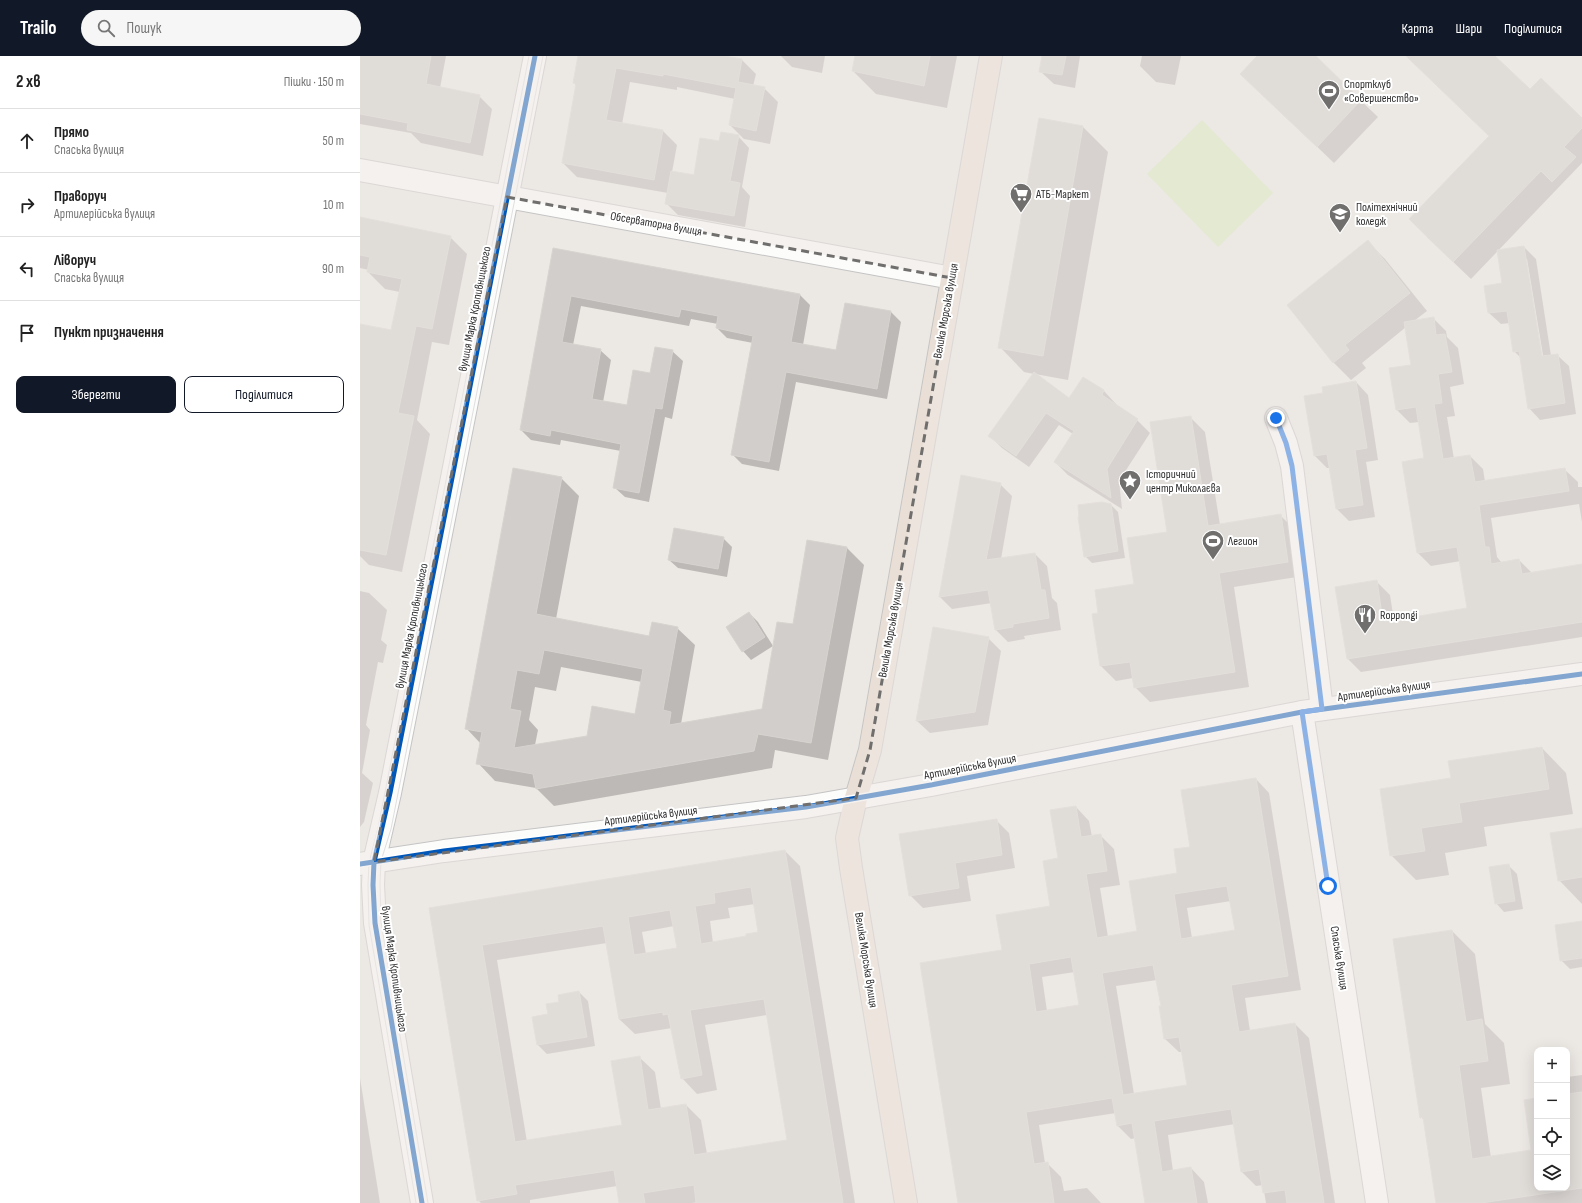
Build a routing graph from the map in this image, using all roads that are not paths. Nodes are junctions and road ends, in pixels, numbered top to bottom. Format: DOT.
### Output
graph roads {
  1 [pos="535,56"];
  2 [pos="991,56"];
  3 [pos="360,170"];
  4 [pos="507,197"];
  5 [pos="952,278"];
  6 [pos="1276,418"];
  7 [pos="1582,674"];
  8 [pos="1312,710"];
  9 [pos="856,798"];
  10 [pos="367,863"];
  11 [pos="422,1203"];
  12 [pos="906,1203"];
  13 [pos="1377,1203"];
  1 -- 4 [label="street, вулиця Марка Кропивницького"];
  2 -- 5 [label="highway, Велика Морська вулиця"];
  3 -- 4 [label="street, Обсерваторна вулиця"];
  4 -- 5 [label="street, Обсерваторна вулиця"];
  4 -- 10 [label="street, вулиця Марка Кропивницького"];
  5 -- 9 [label="highway, Велика Морська вулиця"];
  6 -- 8 [label="street, Спаська вулиця"];
  7 -- 8 [label="street, Артилерійська вулиця"];
  8 -- 9 [label="street, Артилерійська вулиця"];
  8 -- 13 [label="street, Спаська вулиця"];
  9 -- 10 [label="street, Артилерійська вулиця"];
  9 -- 12 [label="highway, Велика Морська вулиця"];
  10 -- 11 [label="street, вулиця Марка Кропивницького"];
}
